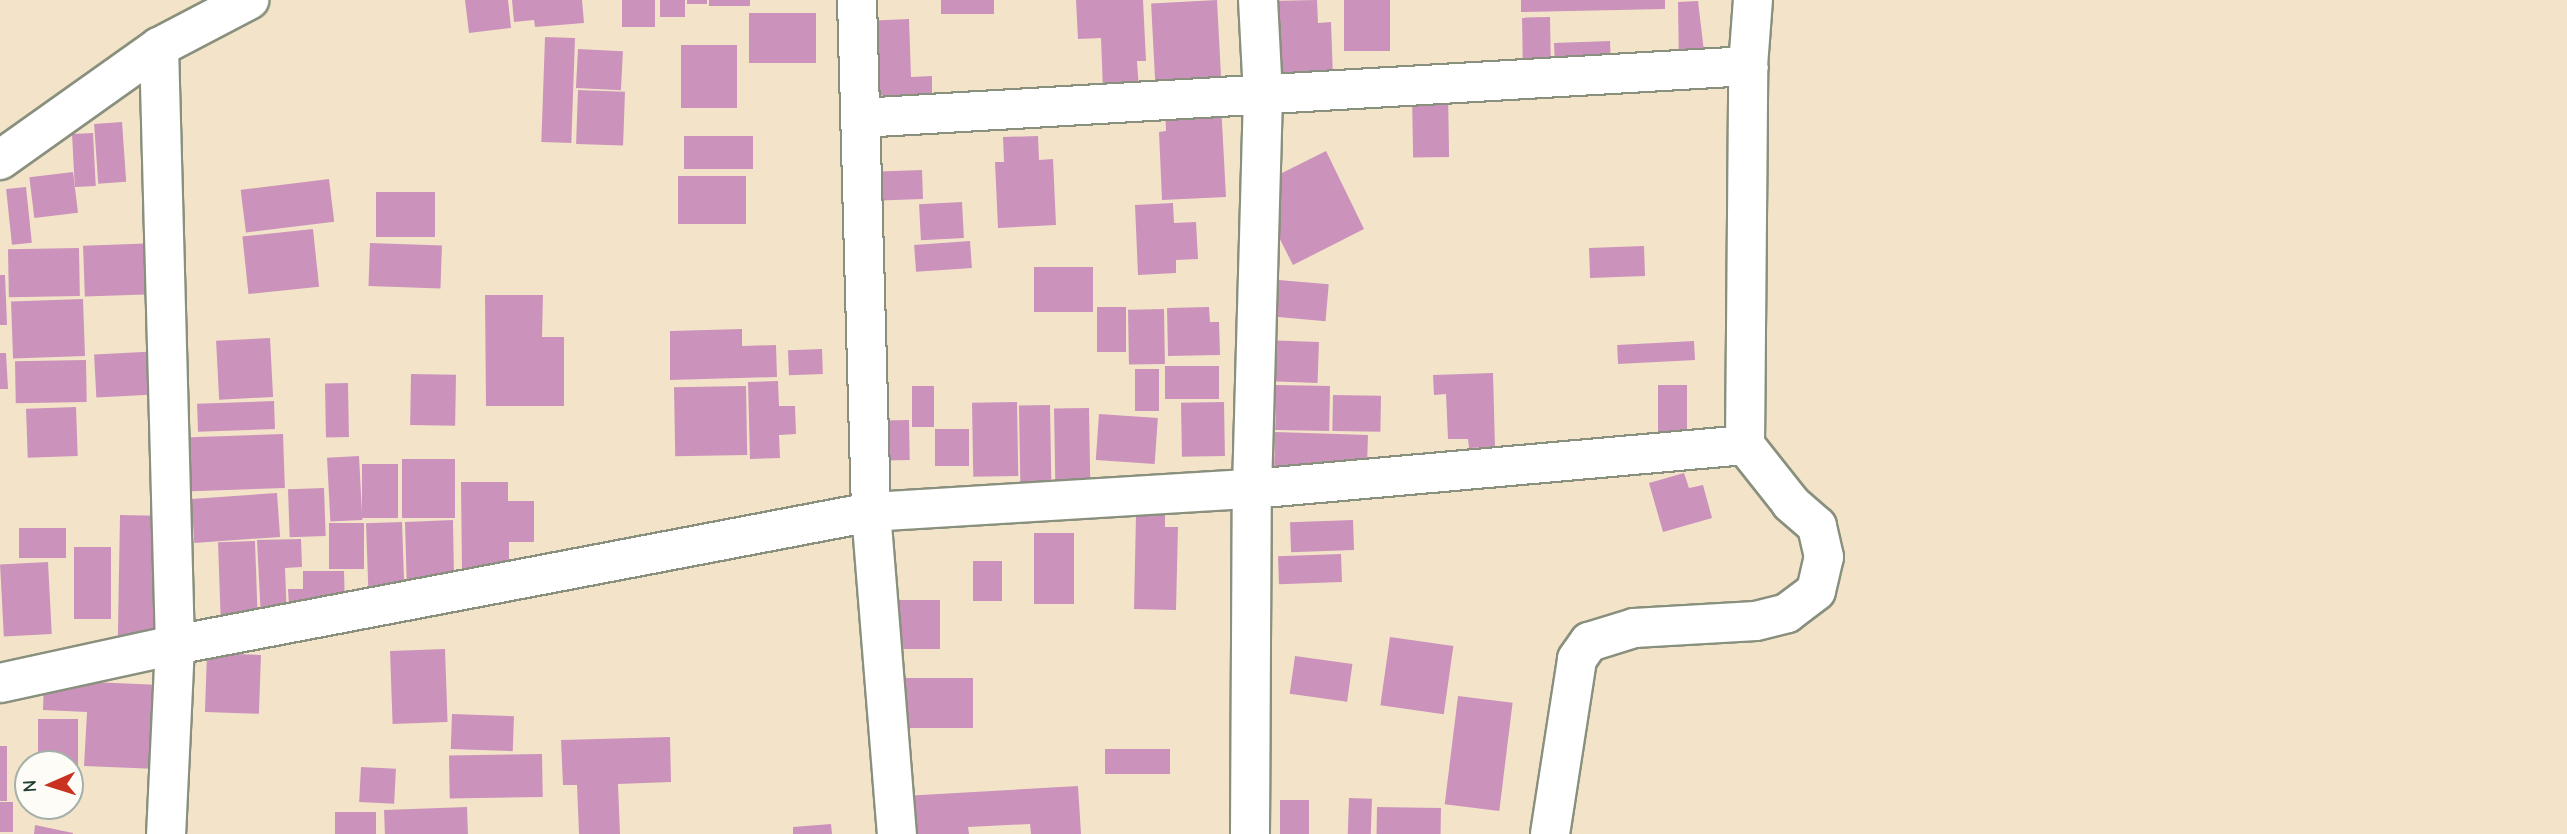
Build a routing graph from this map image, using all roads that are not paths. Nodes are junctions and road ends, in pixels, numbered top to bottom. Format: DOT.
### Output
graph roads {
  1 [pos="249,0"];
  2 [pos="857,0"];
  3 [pos="1258,0"];
  4 [pos="1753,0"];
  5 [pos="159,47"];
  6 [pos="1748,65"];
  7 [pos="1263,95"];
  8 [pos="860,118"];
  9 [pos="0,160"];
  10 [pos="1745,445"];
  11 [pos="1252,489"];
  12 [pos="871,512"];
  13 [pos="175,645"];
  14 [pos="0,683"];
  15 [pos="166,834"];
  16 [pos="897,834"];
  17 [pos="1250,834"];
  18 [pos="1550,834"];
  1 -- 5 [label="street"];
  2 -- 8 [label="street"];
  3 -- 7 [label="street"];
  4 -- 6 [label="street"];
  5 -- 9 [label="street"];
  5 -- 13 [label="street"];
  6 -- 7 [label="street"];
  6 -- 10 [label="street"];
  7 -- 8 [label="street"];
  7 -- 11 [label="street"];
  8 -- 12 [label="street"];
  10 -- 11 [label="street"];
  10 -- 18 [label="street"];
  11 -- 12 [label="street"];
  11 -- 17 [label="street"];
  12 -- 13 [label="street"];
  12 -- 16 [label="street"];
  13 -- 14 [label="street"];
  13 -- 15 [label="street"];
}
